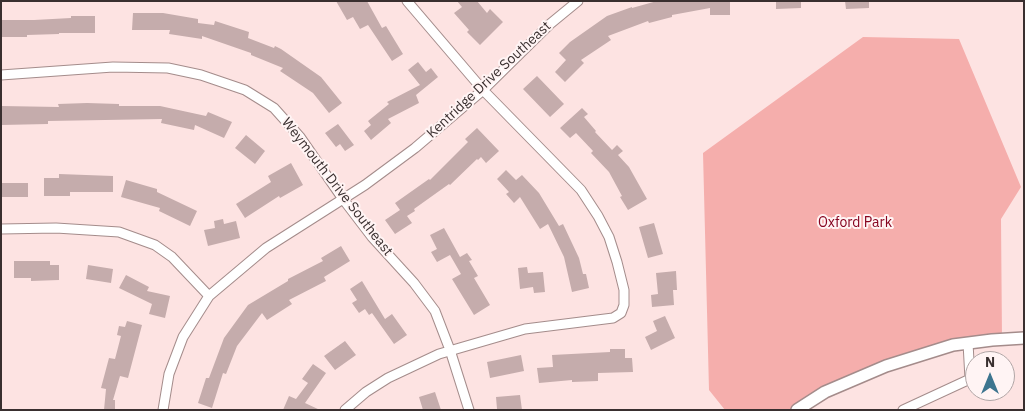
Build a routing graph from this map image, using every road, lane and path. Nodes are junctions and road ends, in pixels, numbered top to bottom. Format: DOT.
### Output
graph roads {
  1 [pos="407,1"];
  2 [pos="578,1"];
  3 [pos="1,74"];
  4 [pos="483,90"];
  5 [pos="343,199"];
  6 [pos="1,229"];
  7 [pos="209,296"];
  8 [pos="1024,338"];
  9 [pos="968,343"];
  10 [pos="450,350"];
  11 [pos="163,410"];
  12 [pos="345,410"];
  13 [pos="469,410"];
  14 [pos="797,410"];
  15 [pos="903,410"];
  1 -- 4 [label="street"];
  2 -- 4 [label="street, Kentridge Drive Southeast"];
  3 -- 5 [label="street, Weymouth Drive Southeast"];
  4 -- 5 [label="street, Kentridge Drive Southeast"];
  4 -- 10 [label="street"];
  5 -- 7 [label="street, Kentridge Drive Southeast"];
  5 -- 10 [label="street, Weymouth Drive Southeast"];
  6 -- 7 [label="street"];
  7 -- 11 [label="street, Kentridge Drive Southeast"];
  8 -- 9 [label="street"];
  9 -- 14 [label="street"];
  9 -- 15 [label="street"];
  10 -- 12 [label="street"];
  10 -- 13 [label="street, Weymouth Drive Southeast"];
}
